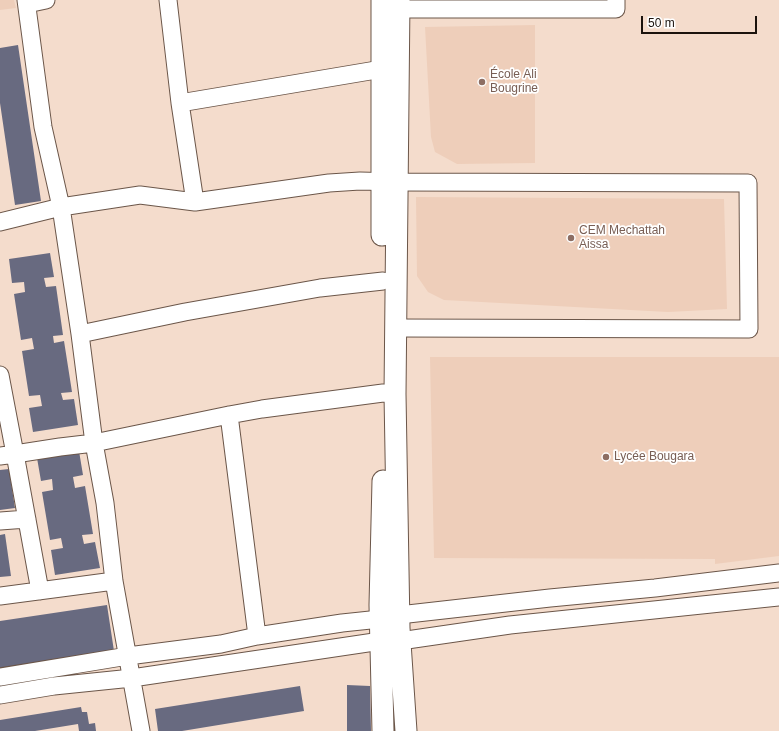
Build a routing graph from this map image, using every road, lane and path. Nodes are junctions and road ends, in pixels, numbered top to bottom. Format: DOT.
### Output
graph roads {
  1 [pos="46,0"];
  2 [pos="168,0"];
  3 [pos="616,0"];
  4 [pos="27,2"];
  5 [pos="393,3"];
  6 [pos="382,68"];
  7 [pos="180,103"];
  8 [pos="389,182"];
  9 [pos="195,202"];
  10 [pos="61,207"];
  11 [pos="0,222"];
  12 [pos="383,281"];
  13 [pos="396,328"];
  14 [pos="80,334"];
  15 [pos="0,380"];
  16 [pos="389,394"];
  17 [pos="229,414"];
  18 [pos="94,443"];
  19 [pos="7,455"];
  20 [pos="27,519"];
  21 [pos="0,521"];
  22 [pos="779,573"];
  23 [pos="114,581"];
  24 [pos="40,591"];
  25 [pos="0,596"];
  26 [pos="779,597"];
  27 [pos="389,617"];
  28 [pos="257,636"];
  29 [pos="390,641"];
  30 [pos="128,656"];
  31 [pos="0,677"];
  32 [pos="132,678"];
  33 [pos="0,695"];
  34 [pos="141,731"];
  35 [pos="383,731"];
  36 [pos="406,731"];
  1 -- 4 [label="street"];
  2 -- 7 [label="street"];
  3 -- 5 [label="street"];
  4 -- 10 [label="street"];
  5 -- 6 [label="main road"];
  5 -- 8 [label="main road"];
  6 -- 7 [label="street"];
  6 -- 8 [label="main road"];
  7 -- 9 [label="street"];
  8 -- 9 [label="street"];
  8 -- 12 [label="main road"];
  8 -- 13 [label="main road"];
  8 -- 13 [label="street"];
  9 -- 10 [label="street"];
  10 -- 11 [label="street"];
  10 -- 14 [label="street"];
  12 -- 14 [label="street"];
  12 -- 16 [label="main road"];
  13 -- 16 [label="main road"];
  14 -- 18 [label="street"];
  15 -- 19 [label="street"];
  16 -- 17 [label="street"];
  16 -- 27 [label="main road"];
  17 -- 18 [label="street"];
  17 -- 28 [label="street"];
  18 -- 19 [label="street"];
  18 -- 23 [label="street"];
  19 -- 20 [label="street"];
  20 -- 21 [label="street"];
  20 -- 24 [label="street"];
  22 -- 27 [label="street"];
  23 -- 24 [label="street"];
  23 -- 30 [label="street"];
  24 -- 25 [label="street"];
  26 -- 29 [label="street"];
  27 -- 28 [label="street"];
  27 -- 29 [label="main road"];
  28 -- 30 [label="street"];
  29 -- 32 [label="street"];
  29 -- 35 [label="main road"];
  29 -- 36 [label="main road"];
  30 -- 31 [label="street"];
  30 -- 32 [label="street"];
  32 -- 33 [label="street"];
  32 -- 34 [label="street"];
}
